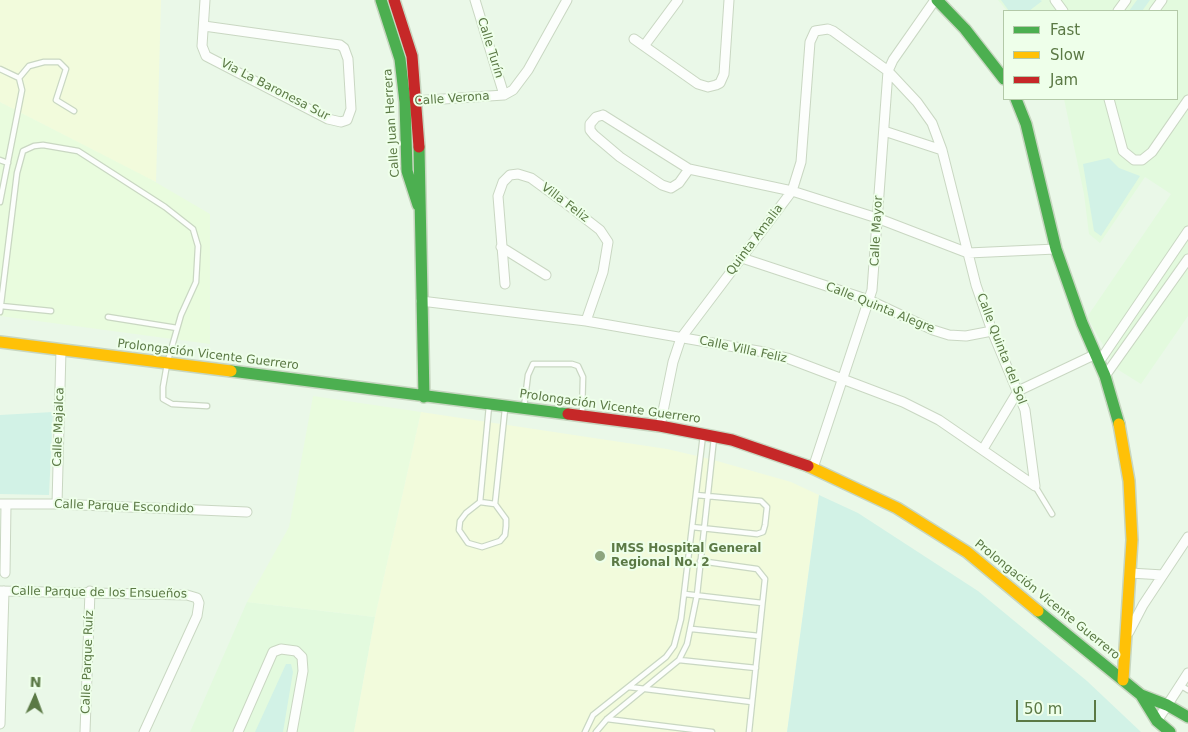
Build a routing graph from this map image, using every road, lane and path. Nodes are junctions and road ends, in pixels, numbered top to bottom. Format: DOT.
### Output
graph roads {
  1 [pos="205,0"];
  2 [pos="381,0"];
  3 [pos="394,0"];
  4 [pos="475,0"];
  5 [pos="567,0"];
  6 [pos="678,0"];
  7 [pos="729,0"];
  8 [pos="936,0"];
  9 [pos="204,26"];
  10 [pos="634,40"];
  11 [pos="810,42"];
  12 [pos="644,46"];
  13 [pos="0,69"];
  14 [pos="888,71"];
  15 [pos="19,78"];
  16 [pos="1003,78"];
  17 [pos="504,95"];
  18 [pos="418,100"];
  19 [pos="1016,100"];
  20 [pos="1109,100"];
  21 [pos="1188,100"];
  22 [pos="405,102"];
  23 [pos="74,110"];
  24 [pos="884,131"];
  25 [pos="942,150"];
  26 [pos="0,160"];
  27 [pos="8,163"];
  28 [pos="689,169"];
  29 [pos="792,191"];
  30 [pos="0,202"];
  31 [pos="422,215"];
  32 [pos="877,218"];
  33 [pos="1188,231"];
  34 [pos="501,247"];
  35 [pos="1056,248"];
  36 [pos="968,253"];
  37 [pos="742,258"];
  38 [pos="1188,259"];
  39 [pos="546,275"];
  40 [pos="505,284"];
  41 [pos="869,300"];
  42 [pos="420,301"];
  43 [pos="0,309"];
  44 [pos="51,311"];
  45 [pos="108,317"];
  46 [pos="586,321"];
  47 [pos="178,328"];
  48 [pos="992,331"];
  49 [pos="681,338"];
  50 [pos="0,342"];
  51 [pos="61,350"];
  52 [pos="1097,358"];
  53 [pos="167,364"];
  54 [pos="1105,376"];
  55 [pos="843,378"];
  56 [pos="1018,391"];
  57 [pos="424,397"];
  58 [pos="489,404"];
  59 [pos="207,406"];
  60 [pos="506,406"];
  61 [pos="524,408"];
  62 [pos="582,415"];
  63 [pos="660,426"];
  64 [pos="709,435"];
  65 [pos="983,449"];
  66 [pos="814,468"];
  67 [pos="1036,489"];
  68 [pos="696,495"];
  69 [pos="706,496"];
  70 [pos="480,502"];
  71 [pos="3,504"];
  72 [pos="57,504"];
  73 [pos="495,504"];
  74 [pos="247,512"];
  75 [pos="1052,514"];
  76 [pos="692,527"];
  77 [pos="703,528"];
  78 [pos="1188,537"];
  79 [pos="700,561"];
  80 [pos="5,573"];
  81 [pos="1130,573"];
  82 [pos="1163,575"];
  83 [pos="2,591"];
  84 [pos="90,591"];
  85 [pos="684,594"];
  86 [pos="697,595"];
  87 [pos="762,603"];
  88 [pos="692,629"];
  89 [pos="1127,634"];
  90 [pos="759,636"];
  91 [pos="679,660"];
  92 [pos="756,668"];
  93 [pos="1,674"];
  94 [pos="1188,674"];
  95 [pos="1123,680"];
  96 [pos="629,687"];
  97 [pos="1184,688"];
  98 [pos="644,689"];
  99 [pos="1141,695"];
  100 [pos="752,702"];
  101 [pos="1167,705"];
  102 [pos="1188,717"];
  103 [pos="607,719"];
  104 [pos="1157,721"];
  105 [pos="0,724"];
  106 [pos="85,732"];
  107 [pos="144,732"];
  108 [pos="238,732"];
  109 [pos="292,732"];
  110 [pos="585,732"];
  111 [pos="596,732"];
  112 [pos="712,732"];
  113 [pos="749,732"];
  114 [pos="1170,732"];
  1 -- 9 [label="street"];
  2 -- 22 [label="main road, Calle Juan Herrera"];
  3 -- 18 [label="main road, Calle Juan Herrera"];
  4 -- 17 [label="street, Calle Turín"];
  5 -- 17 [label="street, Calle Verona"];
  6 -- 12 [label="street"];
  7 -- 12 [label="street"];
  8 -- 14 [label="street, Calle Mayor"];
  8 -- 16 [label="main road"];
  9 -- 9 [label="street, Via La Baronesa Sur"];
  10 -- 12 [label="street"];
  11 -- 14 [label="street, Calle Quinta del Sol"];
  11 -- 29 [label="street, Quinta Amalia"];
  13 -- 15 [label="lane"];
  14 -- 24 [label="street, Calle Mayor"];
  14 -- 25 [label="street, Calle Quinta del Sol"];
  15 -- 23 [label="lane"];
  15 -- 27 [label="lane"];
  17 -- 18 [label="street, Calle Verona"];
  18 -- 22 [label="street, Calle Verona"];
  18 -- 31 [label="main road, Calle Juan Herrera"];
  19 -- 35 [label="main road"];
  20 -- 21 [label="street"];
  22 -- 31 [label="main road, Calle Juan Herrera"];
  24 -- 25 [label="street"];
  24 -- 32 [label="street, Calle Mayor"];
  25 -- 36 [label="street, Calle Quinta del Sol"];
  26 -- 27 [label="lane"];
  27 -- 30 [label="lane"];
  28 -- 28 [label="street"];
  28 -- 29 [label="street"];
  29 -- 32 [label="street"];
  29 -- 37 [label="street, Quinta Amalia"];
  31 -- 42 [label="main road, Calle Juan Herrera"];
  32 -- 36 [label="street"];
  32 -- 41 [label="street, Calle Mayor"];
  33 -- 52 [label="street"];
  34 -- 39 [label="street"];
  34 -- 40 [label="street, Villa Feliz"];
  34 -- 46 [label="street, Villa Feliz"];
  35 -- 36 [label="street"];
  35 -- 52 [label="main road"];
  36 -- 48 [label="street, Calle Quinta del Sol"];
  37 -- 41 [label="street, Calle Quinta Alegre"];
  37 -- 49 [label="street, Quinta Amalia"];
  38 -- 54 [label="street"];
  41 -- 48 [label="street, Calle Quinta Alegre"];
  41 -- 55 [label="street, Calle Mayor"];
  42 -- 46 [label="street, Calle Villa Feliz"];
  42 -- 57 [label="main road, Calle Juan Herrera"];
  43 -- 44 [label="lane"];
  43 -- 47 [label="lane"];
  45 -- 47 [label="lane"];
  46 -- 49 [label="street, Calle Villa Feliz"];
  47 -- 53 [label="lane"];
  48 -- 56 [label="street, Calle Quinta del Sol"];
  49 -- 55 [label="street, Calle Villa Feliz"];
  49 -- 63 [label="street, Quinta Amalia"];
  50 -- 51 [label="main road, Prolongación Vicente Guerrero"];
  51 -- 53 [label="main road, Prolongación Vicente Guerrero"];
  51 -- 72 [label="street, Calle Majalca"];
  52 -- 54 [label="main road"];
  52 -- 56 [label="street"];
  53 -- 57 [label="main road, Prolongación Vicente Guerrero"];
  53 -- 59 [label="lane"];
  54 -- 81 [label="main road"];
  55 -- 65 [label="street, Calle Villa Feliz"];
  55 -- 66 [label="street, Calle Mayor"];
  56 -- 65 [label="street"];
  56 -- 67 [label="street, Calle Quinta del Sol"];
  57 -- 58 [label="main road, Prolongación Vicente Guerrero"];
  58 -- 60 [label="main road, Prolongación Vicente Guerrero"];
  58 -- 70 [label="lane"];
  60 -- 61 [label="main road, Prolongación Vicente Guerrero"];
  60 -- 73 [label="lane"];
  61 -- 62 [label="main road, Prolongación Vicente Guerrero"];
  61 -- 62 [label="lane"];
  62 -- 63 [label="main road, Prolongación Vicente Guerrero"];
  63 -- 64 [label="main road, Prolongación Vicente Guerrero"];
  64 -- 66 [label="main road, Prolongación Vicente Guerrero"];
  64 -- 68 [label="lane"];
  64 -- 69 [label="lane"];
  65 -- 67 [label="street, Calle Villa Feliz"];
  66 -- 95 [label="main road, Prolongación Vicente Guerrero"];
  67 -- 75 [label="lane"];
  68 -- 69 [label="lane"];
  68 -- 76 [label="lane"];
  69 -- 77 [label="lane"];
  69 -- 77 [label="lane"];
  70 -- 73 [label="lane"];
  70 -- 73 [label="lane"];
  71 -- 72 [label="street, Calle Parque Escondido"];
  71 -- 80 [label="street"];
  72 -- 74 [label="street, Calle Parque Escondido"];
  76 -- 77 [label="lane"];
  76 -- 85 [label="lane"];
  77 -- 79 [label="lane"];
  78 -- 82 [label="street"];
  79 -- 86 [label="lane"];
  79 -- 87 [label="lane"];
  81 -- 82 [label="street"];
  81 -- 89 [label="main road"];
  82 -- 89 [label="street"];
  83 -- 84 [label="street, Calle Parque de los Ensueños"];
  83 -- 93 [label="street"];
  84 -- 106 [label="street, Calle Parque Ruíz"];
  84 -- 107 [label="street, Calle Parque de los Ensueños"];
  85 -- 86 [label="lane"];
  85 -- 96 [label="lane"];
  86 -- 87 [label="lane"];
  86 -- 88 [label="lane"];
  87 -- 90 [label="lane"];
  88 -- 90 [label="lane"];
  88 -- 91 [label="lane"];
  89 -- 95 [label="main road"];
  90 -- 92 [label="lane"];
  91 -- 92 [label="lane"];
  91 -- 98 [label="lane"];
  92 -- 100 [label="lane"];
  93 -- 105 [label="street"];
  94 -- 97 [label="street"];
  95 -- 99 [label="main road, Prolongación Vicente Guerrero"];
  96 -- 98 [label="lane"];
  96 -- 110 [label="lane"];
  97 -- 101 [label="street"];
  98 -- 100 [label="lane"];
  98 -- 103 [label="lane"];
  99 -- 101 [label="main road, Prolongación Vicente Guerrero"];
  99 -- 104 [label="main road, Prolongación Vicente Guerrero"];
  100 -- 113 [label="lane"];
  101 -- 102 [label="main road, Prolongación Vicente Guerrero"];
  101 -- 104 [label="street"];
  103 -- 111 [label="lane"];
  103 -- 112 [label="lane"];
  104 -- 114 [label="main road, Prolongación Vicente Guerrero"];
  108 -- 109 [label="street"];
}
